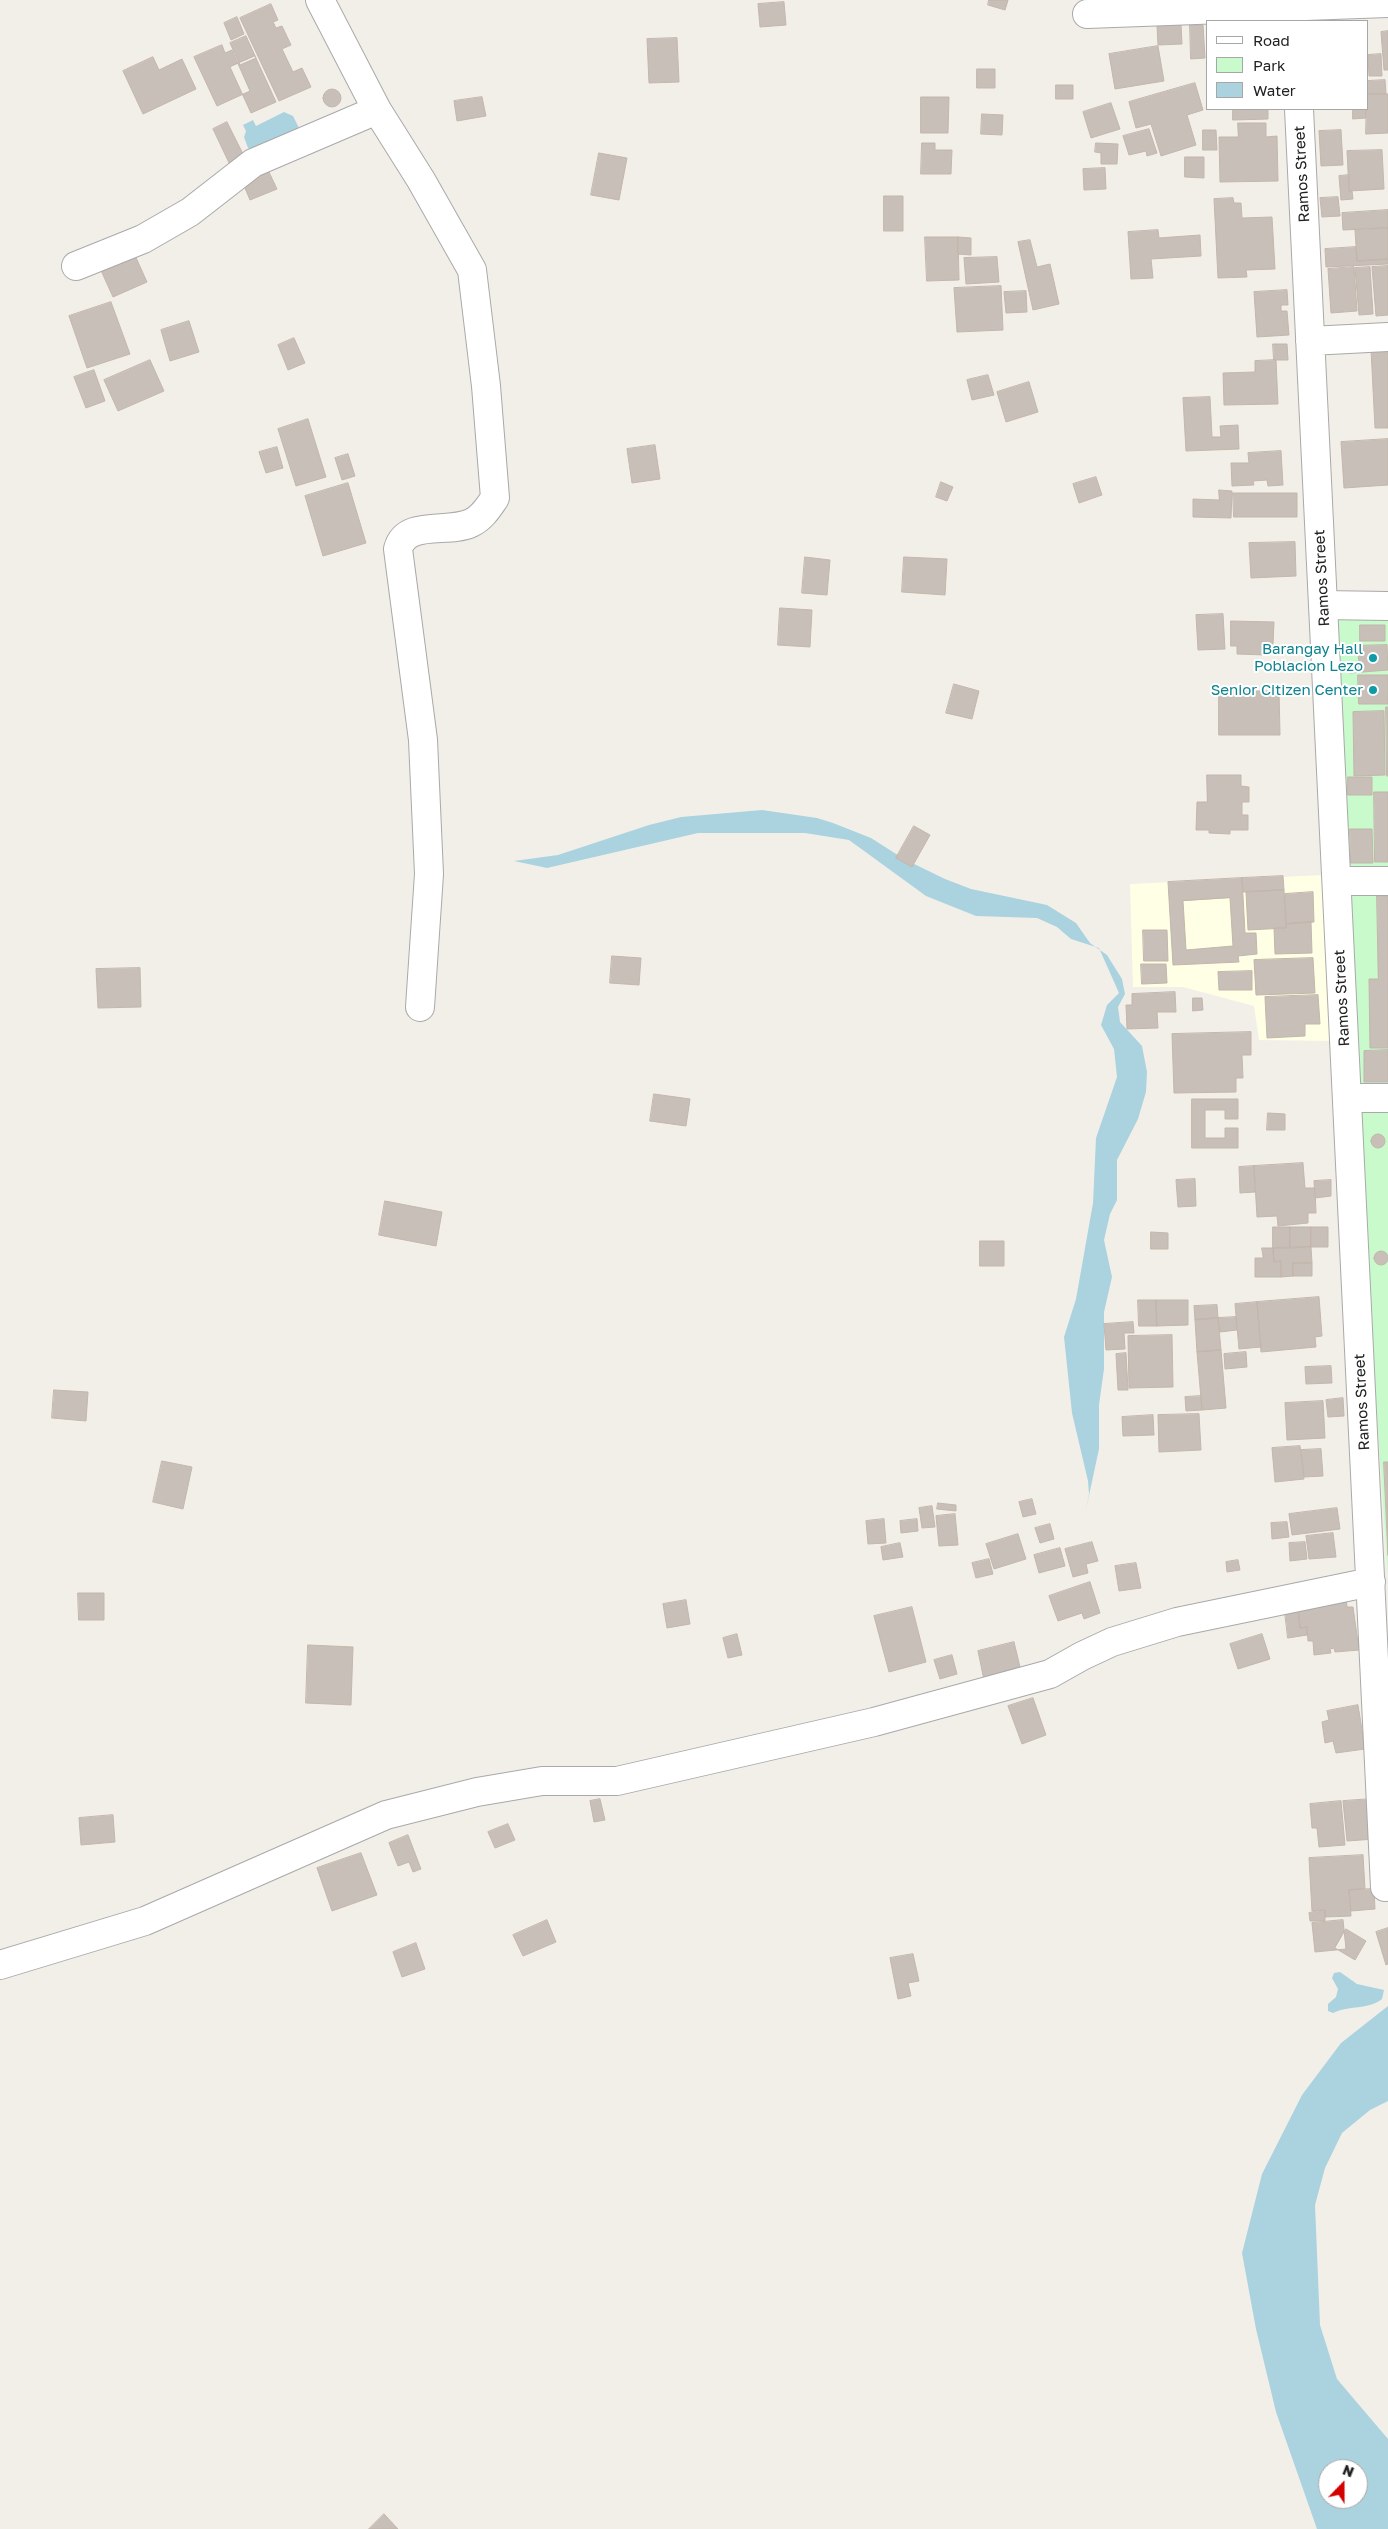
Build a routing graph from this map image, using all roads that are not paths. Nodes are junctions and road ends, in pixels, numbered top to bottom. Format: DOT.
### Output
graph roads {
  1 [pos="320,0"];
  2 [pos="1388,3"];
  3 [pos="1294,9"];
  4 [pos="1087,14"];
  5 [pos="376,110"];
  6 [pos="1299,110"];
  7 [pos="76,266"];
  8 [pos="1388,336"];
  9 [pos="1310,341"];
  10 [pos="1323,605"];
  11 [pos="1388,606"];
  12 [pos="1337,881"];
  13 [pos="1388,881"];
  14 [pos="420,1007"];
  15 [pos="1347,1098"];
  16 [pos="1388,1098"];
  17 [pos="1377,1598"];
  18 [pos="1386,1887"];
  19 [pos="0,1965"];
  1 -- 5 [label="street"];
  2 -- 3 [label="street"];
  3 -- 4 [label="street"];
  5 -- 7 [label="street"];
  5 -- 14 [label="street"];
  6 -- 9 [label="street, Ramos Street"];
  8 -- 9 [label="street"];
  9 -- 10 [label="street, Ramos Street"];
  10 -- 11 [label="street"];
  10 -- 12 [label="street, Ramos Street"];
  12 -- 13 [label="street"];
  12 -- 15 [label="street, Ramos Street"];
  15 -- 16 [label="street"];
  15 -- 17 [label="street, Ramos Street"];
  17 -- 18 [label="street, Ramos Street"];
  17 -- 19 [label="street"];
}
